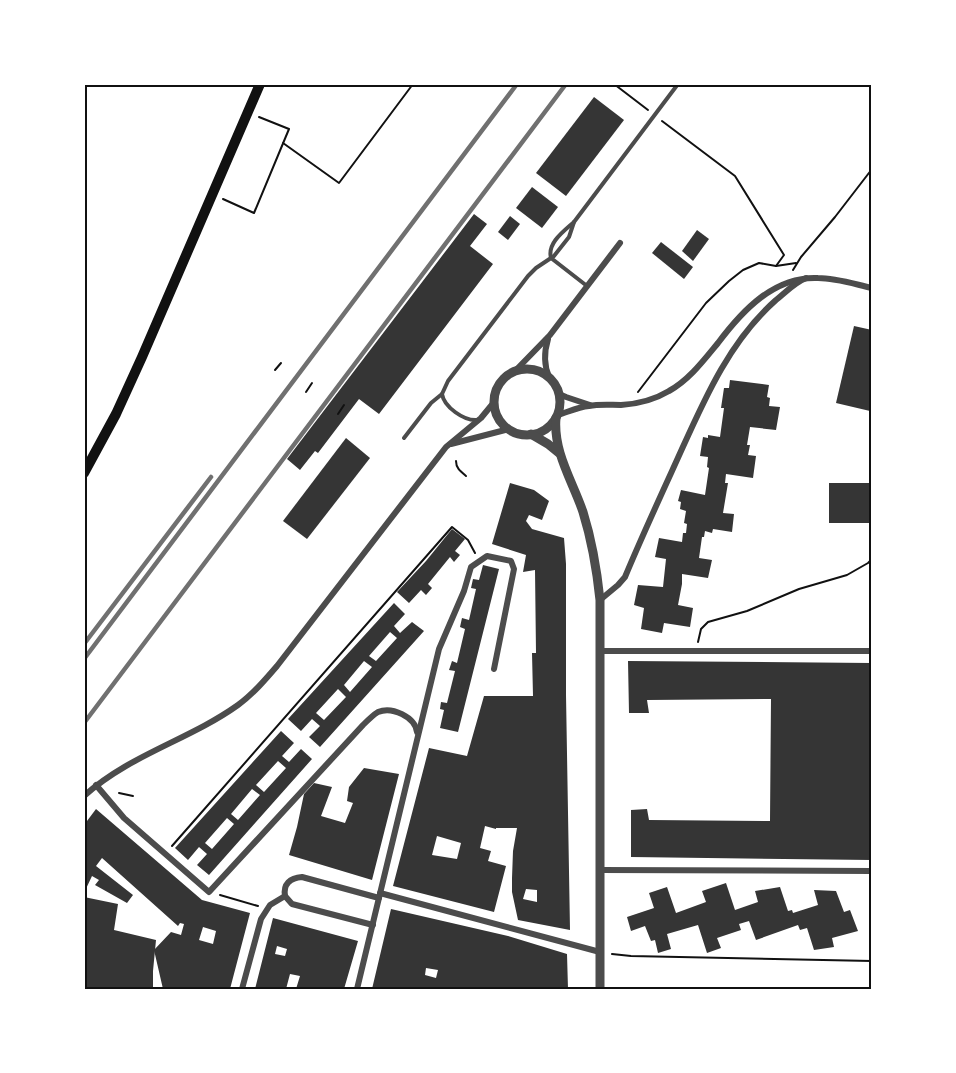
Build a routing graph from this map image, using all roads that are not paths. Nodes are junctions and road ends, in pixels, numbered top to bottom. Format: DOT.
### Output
graph roads {
  1 [pos="260,84"];
  2 [pos="678,84"];
  3 [pos="574,222"];
  4 [pos="620,243"];
  5 [pos="551,258"];
  6 [pos="806,278"];
  7 [pos="587,286"];
  8 [pos="872,288"];
  9 [pos="551,333"];
  10 [pos="516,370"];
  11 [pos="549,377"];
  12 [pos="442,394"];
  13 [pos="559,394"];
  14 [pos="495,401"];
  15 [pos="594,405"];
  16 [pos="557,417"];
  17 [pos="481,418"];
  18 [pos="509,429"];
  19 [pos="531,434"];
  20 [pos="404,438"];
  21 [pos="444,450"];
  22 [pos="559,453"];
  23 [pos="84,473"];
  24 [pos="600,600"];
  25 [pos="600,651"];
  26 [pos="872,651"];
  27 [pos="494,669"];
  28 [pos="417,739"];
  29 [pos="96,785"];
  30 [pos="84,796"];
  31 [pos="599,870"];
  32 [pos="872,871"];
  33 [pos="285,896"];
  34 [pos="380,896"];
  35 [pos="373,925"];
  36 [pos="600,952"];
  37 [pos="242,989"];
  38 [pos="357,989"];
  39 [pos="600,989"];
  1 -- 23 [label="main road"];
  2 -- 3 [label="lane"];
  3 -- 5 [label="lane"];
  3 -- 5 [label="lane"];
  4 -- 7 [label="street"];
  5 -- 7 [label="lane"];
  5 -- 12 [label="lane"];
  6 -- 8 [label="street"];
  6 -- 15 [label="street"];
  6 -- 24 [label="street"];
  7 -- 9 [label="street"];
  9 -- 10 [label="street"];
  9 -- 11 [label="street"];
  10 -- 11 [label="street"];
  10 -- 14 [label="street"];
  11 -- 13 [label="street"];
  12 -- 17 [label="lane"];
  12 -- 20 [label="lane"];
  13 -- 15 [label="street"];
  13 -- 16 [label="street"];
  14 -- 17 [label="street"];
  14 -- 18 [label="street"];
  15 -- 16 [label="street"];
  16 -- 19 [label="street"];
  16 -- 22 [label="street"];
  17 -- 21 [label="street"];
  18 -- 19 [label="street"];
  18 -- 21 [label="street"];
  19 -- 22 [label="street"];
  21 -- 29 [label="street"];
  22 -- 24 [label="street"];
  24 -- 25 [label="street"];
  25 -- 26 [label="street"];
  25 -- 31 [label="street"];
  27 -- 28 [label="street"];
  28 -- 29 [label="street"];
  28 -- 34 [label="street"];
  29 -- 30 [label="street"];
  31 -- 32 [label="street"];
  31 -- 36 [label="street"];
  33 -- 34 [label="street"];
  33 -- 35 [label="street"];
  33 -- 37 [label="street"];
  34 -- 35 [label="street"];
  34 -- 36 [label="street"];
  35 -- 38 [label="street"];
  36 -- 39 [label="street"];
}
